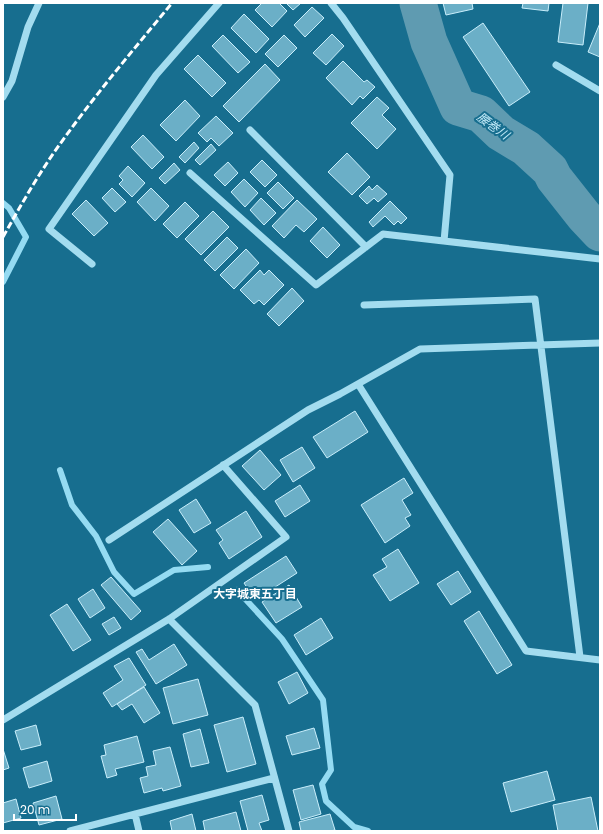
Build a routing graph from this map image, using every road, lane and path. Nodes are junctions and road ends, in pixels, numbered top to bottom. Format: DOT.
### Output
graph roads {
  1 [pos="39,3"];
  2 [pos="219,3"];
  3 [pos="331,3"];
  4 [pos="556,65"];
  5 [pos="600,92"];
  6 [pos="3,97"];
  7 [pos="250,130"];
  8 [pos="190,173"];
  9 [pos="444,241"];
  10 [pos="366,247"];
  11 [pos="600,259"];
  12 [pos="92,264"];
  13 [pos="364,305"];
  14 [pos="600,343"];
  15 [pos="541,345"];
  16 [pos="358,384"];
  17 [pos="223,465"];
  18 [pos="109,540"];
  19 [pos="169,619"];
  20 [pos="580,657"];
  21 [pos="600,660"];
  22 [pos="3,720"];
  23 [pos="274,778"];
  24 [pos="135,814"];
  25 [pos="70,831"];
  26 [pos="139,831"];
  27 [pos="289,831"];
  1 -- 6 [label="street"];
  2 -- 12 [label="street"];
  3 -- 9 [label="street"];
  4 -- 5 [label="street"];
  7 -- 10 [label="street"];
  8 -- 10 [label="street"];
  9 -- 10 [label="street"];
  9 -- 11 [label="street"];
  13 -- 15 [label="street"];
  14 -- 15 [label="street"];
  15 -- 16 [label="street"];
  15 -- 20 [label="street"];
  16 -- 17 [label="street"];
  16 -- 20 [label="street"];
  17 -- 18 [label="street"];
  17 -- 19 [label="street"];
  19 -- 22 [label="street"];
  19 -- 23 [label="street"];
  20 -- 21 [label="street"];
  23 -- 24 [label="street"];
  23 -- 27 [label="street"];
  24 -- 25 [label="street"];
  24 -- 26 [label="street"];
}
